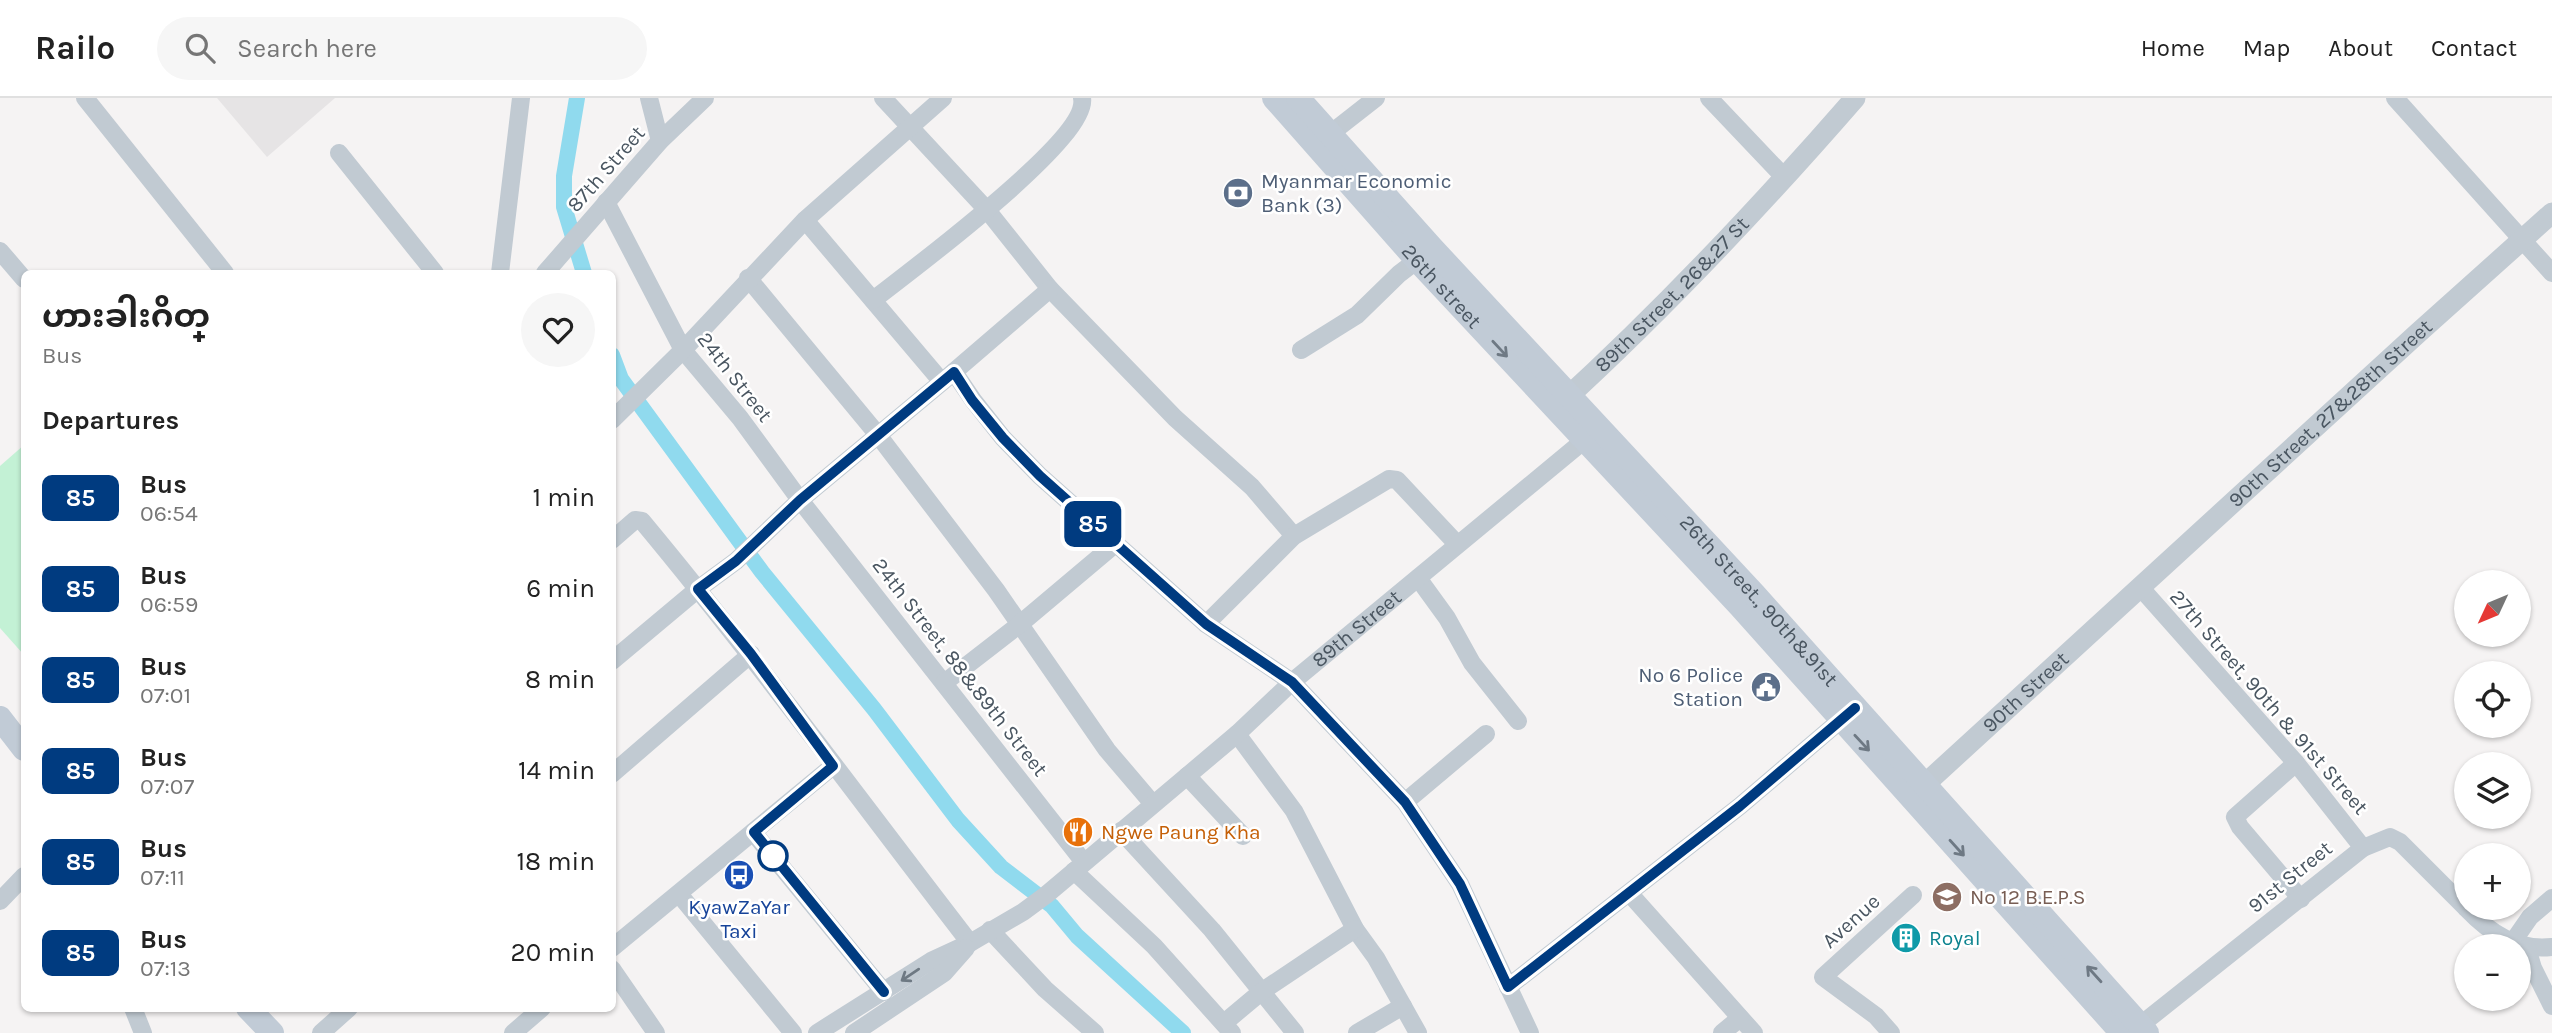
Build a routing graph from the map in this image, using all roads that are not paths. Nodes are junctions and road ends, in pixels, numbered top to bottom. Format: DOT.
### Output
graph roads {
  1 [pos="85,98"];
  2 [pos="521,98"];
  3 [pos="649,98"];
  4 [pos="705,98"];
  5 [pos="883,98"];
  6 [pos="943,98"];
  7 [pos="1082,98"];
  8 [pos="1274,98"];
  9 [pos="1298,98"];
  10 [pos="1376,98"];
  11 [pos="1709,98"];
  12 [pos="1855,98"];
  13 [pos="2395,98"];
  14 [pos="910,127"];
  15 [pos="1323,140"];
  16 [pos="660,141"];
  17 [pos="340,153"];
  18 [pos="1785,178"];
  19 [pos="606,202"];
  20 [pos="987,210"];
  21 [pos="2552,213"];
  22 [pos="805,220"];
  23 [pos="2521,240"];
  24 [pos="0,251"];
  25 [pos="1425,254"];
  26 [pos="223,270"];
  27 [pos="433,270"];
  28 [pos="500,270"];
  29 [pos="548,270"];
  30 [pos="2552,273"];
  31 [pos="21,276"];
  32 [pos="748,278"];
  33 [pos="1050,289"];
  34 [pos="873,300"];
  35 [pos="683,350"];
  36 [pos="1301,350"];
  37 [pos="948,377"];
  38 [pos="1562,402"];
  39 [pos="619,415"];
  40 [pos="1592,434"];
  41 [pos="878,435"];
  42 [pos="800,500"];
  43 [pos="1294,536"];
  44 [pos="616,537"];
  45 [pos="1115,544"];
  46 [pos="1457,544"];
  47 [pos="1418,578"];
  48 [pos="2140,587"];
  49 [pos="698,589"];
  50 [pos="1020,624"];
  51 [pos="1206,624"];
  52 [pos="751,654"];
  53 [pos="616,658"];
  54 [pos="1292,682"];
  55 [pos="944,683"];
  56 [pos="1848,714"];
  57 [pos="0,718"];
  58 [pos="1518,721"];
  59 [pos="1237,734"];
  60 [pos="1486,734"];
  61 [pos="21,745"];
  62 [pos="2296,763"];
  63 [pos="833,766"];
  64 [pos="616,771"];
  65 [pos="1187,776"];
  66 [pos="1918,791"];
  67 [pos="1405,802"];
  68 [pos="1153,804"];
  69 [pos="1121,831"];
  70 [pos="754,832"];
  71 [pos="1243,836"];
  72 [pos="2363,848"];
  73 [pos="1079,866"];
  74 [pos="21,879"];
  75 [pos="679,894"];
  76 [pos="1630,894"];
  77 [pos="1913,895"];
  78 [pos="2454,896"];
  79 [pos="2552,898"];
  80 [pos="2301,899"];
  81 [pos="0,901"];
  82 [pos="2478,920"];
  83 [pos="1355,929"];
  84 [pos="990,930"];
  85 [pos="2494,934"];
  86 [pos="2523,934"];
  87 [pos="970,943"];
  88 [pos="616,945"];
  89 [pos="2531,946"];
  90 [pos="2552,947"];
  91 [pos="2531,965"];
  92 [pos="616,975"];
  93 [pos="1508,987"];
  94 [pos="884,992"];
  95 [pos="1261,992"];
  96 [pos="1403,1006"];
  97 [pos="2552,1006"];
  98 [pos="135,1012"];
  99 [pos="252,1012"];
  100 [pos="345,1012"];
  101 [pos="537,1012"];
  102 [pos="1740,1018"];
  103 [pos="1228,1028"];
  104 [pos="2135,1031"];
  105 [pos="143,1033"];
  106 [pos="272,1033"];
  107 [pos="321,1033"];
  108 [pos="513,1033"];
  109 [pos="656,1033"];
  110 [pos="793,1033"];
  111 [pos="817,1033"];
  112 [pos="854,1033"];
  113 [pos="1096,1033"];
  114 [pos="1295,1033"];
  115 [pos="1357,1033"];
  116 [pos="1418,1033"];
  117 [pos="1530,1033"];
  118 [pos="1722,1033"];
  119 [pos="1754,1033"];
  120 [pos="1891,1033"];
  1 -- 26 [label="street"];
  2 -- 28 [label="street"];
  3 -- 16 [label="street"];
  4 -- 16 [label="street, 87th Street"];
  5 -- 14 [label="street"];
  6 -- 14 [label="street"];
  7 -- 20 [label="street"];
  8 -- 15 [label="main road, 26th street"];
  9 -- 15 [label="main road, 26th street"];
  10 -- 15 [label="street"];
  11 -- 18 [label="street"];
  12 -- 18 [label="street"];
  13 -- 23 [label="street"];
  14 -- 20 [label="street"];
  14 -- 22 [label="street"];
  15 -- 25 [label="main road, 26th street"];
  16 -- 19 [label="street, 87th Street"];
  17 -- 27 [label="street"];
  18 -- 38 [label="street, 89th Street, 26&27 St"];
  19 -- 29 [label="street, 87th Street"];
  19 -- 35 [label="street, 24th Street"];
  20 -- 33 [label="street"];
  20 -- 34 [label="street"];
  21 -- 23 [label="street"];
  22 -- 32 [label="street"];
  22 -- 34 [label="street"];
  23 -- 30 [label="street"];
  23 -- 48 [label="street, 90th Street, 27&28th Street"];
  24 -- 31 [label="street"];
  25 -- 36 [label="street"];
  25 -- 38 [label="main road, 26th street"];
  32 -- 35 [label="street"];
  32 -- 41 [label="street"];
  33 -- 37 [label="street"];
  33 -- 43 [label="street"];
  34 -- 37 [label="street"];
  35 -- 39 [label="street"];
  35 -- 42 [label="street, 24th Street"];
  37 -- 41 [label="street"];
  37 -- 45 [label="street"];
  38 -- 40 [label="main road, 26th street"];
  40 -- 46 [label="street, 89th Street"];
  40 -- 56 [label="main road, 26th Street., 90th&91st"];
  41 -- 42 [label="street"];
  41 -- 50 [label="street"];
  42 -- 49 [label="street"];
  42 -- 55 [label="street, 24th Street, 88&89th Street"];
  43 -- 46 [label="street"];
  43 -- 51 [label="street"];
  44 -- 49 [label="street"];
  45 -- 50 [label="street"];
  45 -- 51 [label="street"];
  46 -- 47 [label="street, 89th Street"];
  47 -- 54 [label="street, 89th Street"];
  47 -- 58 [label="street"];
  48 -- 62 [label="street, 27th Street, 90th & 91st Street"];
  48 -- 66 [label="street, 90th Street"];
  49 -- 52 [label="street"];
  49 -- 53 [label="street"];
  50 -- 55 [label="street"];
  50 -- 68 [label="street"];
  51 -- 54 [label="street"];
  52 -- 63 [label="street"];
  52 -- 64 [label="street"];
  54 -- 59 [label="street, 89th Street"];
  54 -- 67 [label="street"];
  55 -- 73 [label="street, 24th Street, 88&89th Street"];
  56 -- 66 [label="main road, 26th Street., 90th&91st"];
  56 -- 76 [label="street"];
  57 -- 61 [label="main road"];
  59 -- 65 [label="street, 89th Street"];
  59 -- 83 [label="street"];
  60 -- 67 [label="street"];
  62 -- 72 [label="street, 27th Street, 90th & 91st Street"];
  62 -- 80 [label="street"];
  63 -- 70 [label="street"];
  63 -- 87 [label="street"];
  65 -- 68 [label="street, 89th Street"];
  65 -- 71 [label="street"];
  66 -- 104 [label="main road, 26th Street., 90th&91st"];
  67 -- 93 [label="street"];
  68 -- 69 [label="street, 89th Street"];
  69 -- 73 [label="street, 89th Street"];
  69 -- 95 [label="street"];
  70 -- 75 [label="street"];
  70 -- 94 [label="street"];
  72 -- 78 [label="street, 91st Street"];
  72 -- 80 [label="street, 91st Street"];
  73 -- 84 [label="street, 89th Street"];
  73 -- 103 [label="street, 24th Street, 88&89th Street"];
  74 -- 81 [label="street"];
  75 -- 88 [label="street"];
  75 -- 110 [label="street"];
  76 -- 93 [label="street"];
  76 -- 102 [label="street"];
  77 -- 120 [label="street, Avenue"];
  79 -- 86 [label="street"];
  80 -- 104 [label="street, 91st Street"];
  82 -- 85 [label="street, 91st Street"];
  83 -- 95 [label="street"];
  83 -- 96 [label="street"];
  84 -- 87 [label="street, 89th Street"];
  84 -- 113 [label="street"];
  87 -- 94 [label="street, one-way"];
  87 -- 112 [label="street"];
  89 -- 90 [label="street"];
  91 -- 97 [label="street"];
  92 -- 109 [label="street"];
  93 -- 117 [label="street"];
  94 -- 111 [label="street"];
  95 -- 103 [label="street"];
  95 -- 114 [label="street"];
  96 -- 115 [label="street"];
  96 -- 116 [label="street"];
  98 -- 105 [label="street"];
  99 -- 106 [label="main road"];
  100 -- 107 [label="street"];
  101 -- 108 [label="street"];
  102 -- 118 [label="street"];
  102 -- 119 [label="street"];
}
